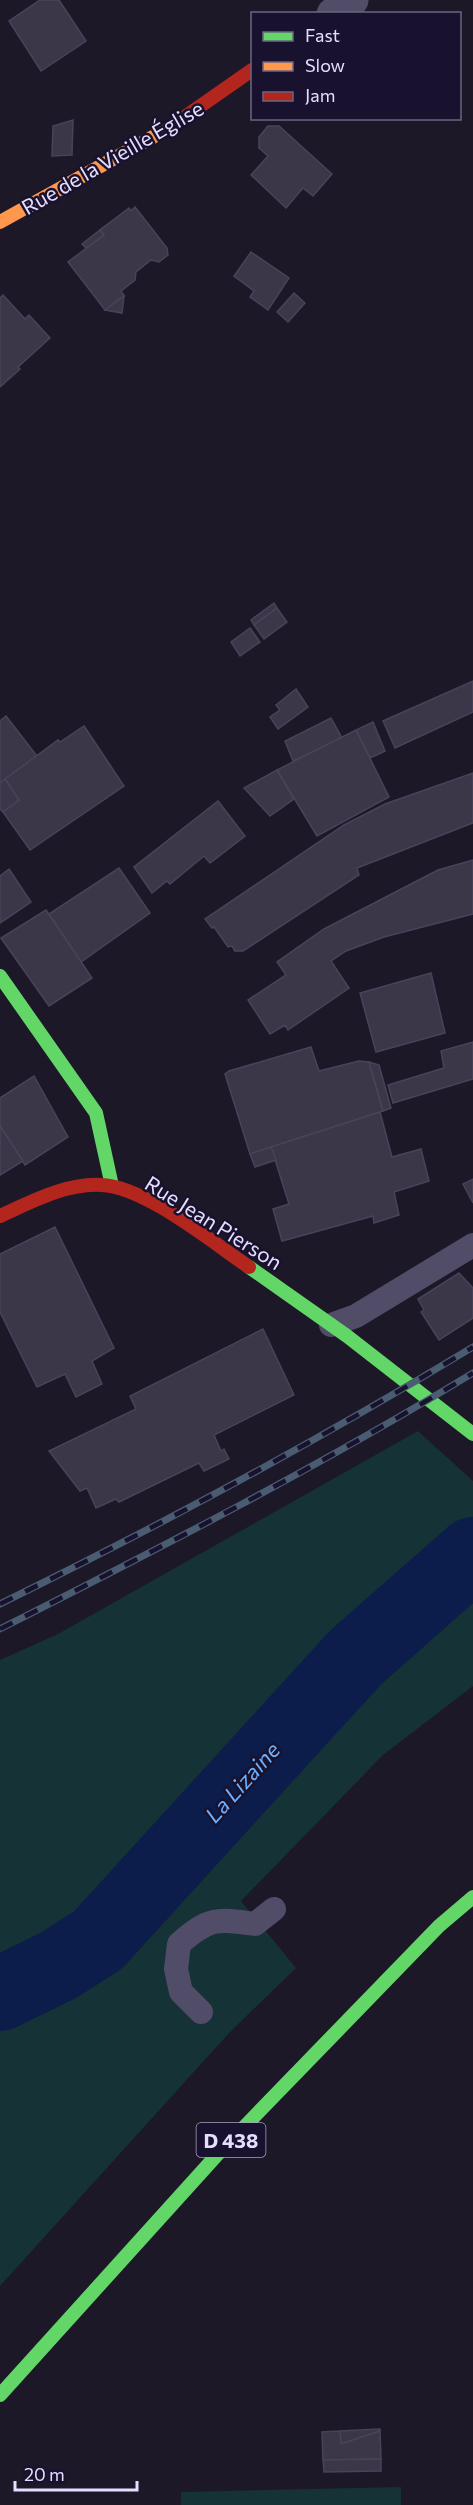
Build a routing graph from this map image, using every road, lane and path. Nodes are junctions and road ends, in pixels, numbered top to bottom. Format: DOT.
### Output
graph roads {
  1 [pos="352,0"];
  2 [pos="336,12"];
  3 [pos="251,71"];
  4 [pos="0,222"];
  5 [pos="0,976"];
  6 [pos="112,1186"];
  7 [pos="0,1216"];
  8 [pos="473,1245"];
  9 [pos="331,1325"];
  10 [pos="473,1434"];
  11 [pos="473,1897"];
  12 [pos="274,1909"];
  13 [pos="201,2012"];
  14 [pos="0,2395"];
  1 -- 2 [label="street"];
  3 -- 4 [label="street, Rue de la Vieille Église"];
  5 -- 6 [label="street, Rue Jean Pierson"];
  6 -- 7 [label="street"];
  6 -- 9 [label="street, Rue Jean Pierson"];
  8 -- 9 [label="lane"];
  9 -- 10 [label="street, Rue Jean Pierson"];
  11 -- 14 [label="street, D 438"];
  12 -- 13 [label="lane"];
}
